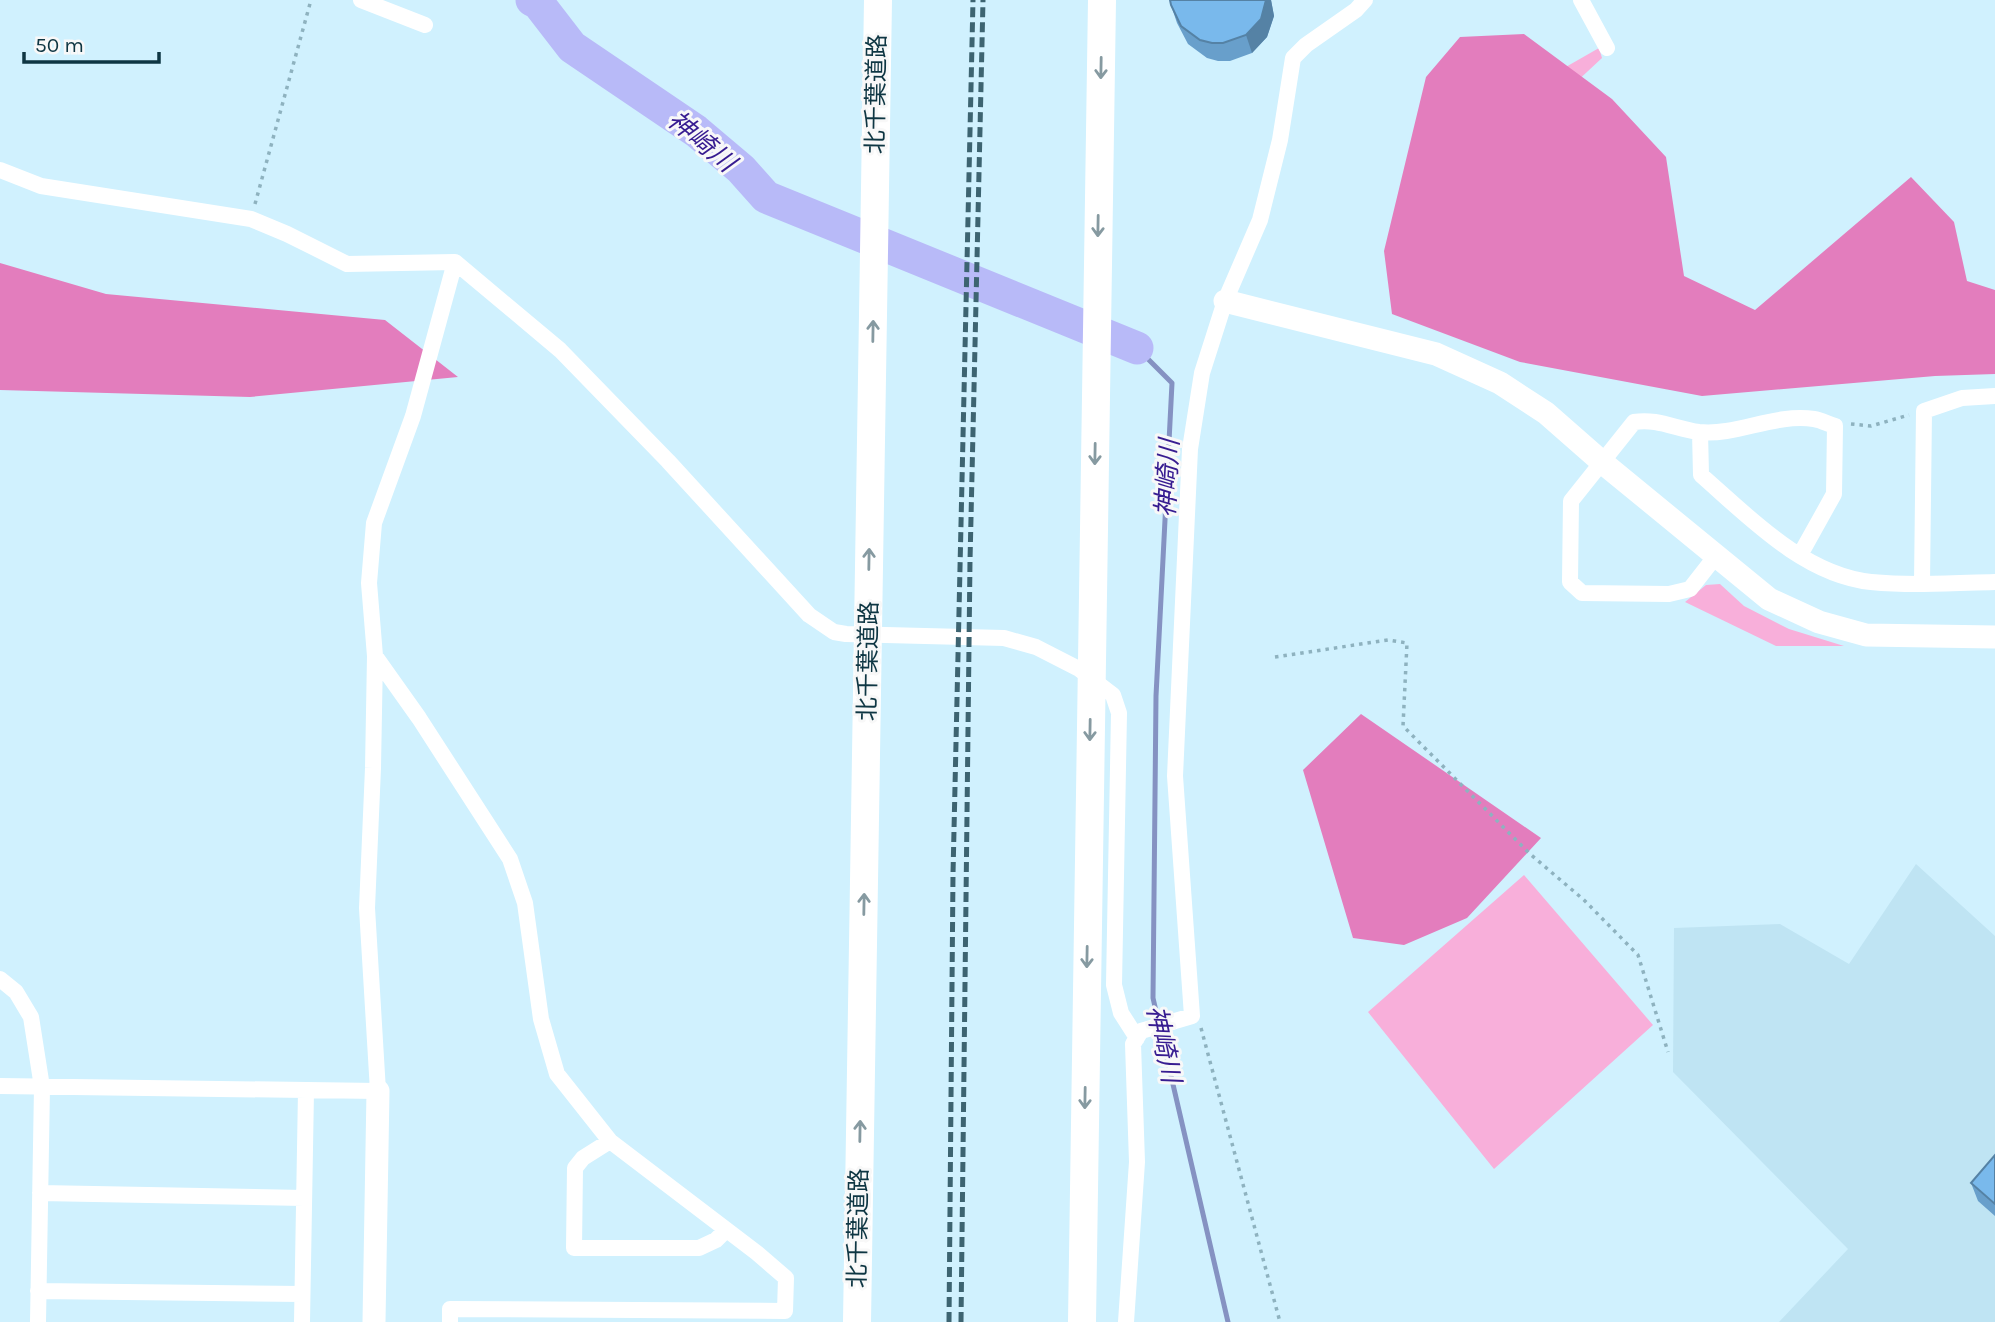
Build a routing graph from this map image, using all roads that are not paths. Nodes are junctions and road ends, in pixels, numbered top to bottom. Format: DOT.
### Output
graph roads {
  1 [pos="360,0"];
  2 [pos="878,0"];
  3 [pos="1102,0"];
  4 [pos="1365,0"];
  5 [pos="1581,0"];
  6 [pos="425,25"];
  7 [pos="1607,48"];
  8 [pos="0,170"];
  9 [pos="455,262"];
  10 [pos="1225,301"];
  11 [pos="1995,396"];
  12 [pos="1700,432"];
  13 [pos="1603,463"];
  14 [pos="1800,555"];
  15 [pos="1715,557"];
  16 [pos="1995,582"];
  17 [pos="1922,583"];
  18 [pos="1995,637"];
  19 [pos="374,656"];
  20 [pos="0,979"];
  21 [pos="1142,1033"];
  22 [pos="0,1086"];
  23 [pos="42,1087"];
  24 [pos="306,1091"];
  25 [pos="378,1091"];
  26 [pos="610,1141"];
  27 [pos="40,1193"];
  28 [pos="304,1198"];
  29 [pos="726,1230"];
  30 [pos="38,1291"];
  31 [pos="302,1294"];
  32 [pos="785,1316"];
  33 [pos="38,1322"];
  34 [pos="302,1322"];
  35 [pos="374,1322"];
  36 [pos="450,1322"];
  37 [pos="857,1322"];
  38 [pos="1082,1322"];
  39 [pos="1126,1322"];
  1 -- 6 [label="street"];
  37 -- 2 [label="highway, 北千葉道路, one-way"];
  3 -- 38 [label="highway, one-way"];
  4 -- 10 [label="street"];
  5 -- 7 [label="street"];
  8 -- 9 [label="street"];
  9 -- 19 [label="street"];
  9 -- 21 [label="street"];
  10 -- 13 [label="street"];
  10 -- 21 [label="street"];
  11 -- 17 [label="street"];
  12 -- 13 [label="street"];
  12 -- 14 [label="street"];
  12 -- 14 [label="street"];
  13 -- 15 [label="street"];
  13 -- 15 [label="street"];
  14 -- 17 [label="street"];
  15 -- 18 [label="street"];
  16 -- 17 [label="street"];
  19 -- 25 [label="street"];
  19 -- 26 [label="street"];
  20 -- 23 [label="street"];
  21 -- 39 [label="street"];
  22 -- 23 [label="street"];
  23 -- 24 [label="street"];
  23 -- 27 [label="street"];
  24 -- 25 [label="street"];
  24 -- 28 [label="street"];
  25 -- 35 [label="street"];
  26 -- 29 [label="street"];
  26 -- 29 [label="street"];
  27 -- 28 [label="street"];
  27 -- 30 [label="street"];
  28 -- 31 [label="street"];
  29 -- 32 [label="street"];
  30 -- 31 [label="street"];
  30 -- 33 [label="street"];
  31 -- 34 [label="street"];
  32 -- 36 [label="street"];
}
